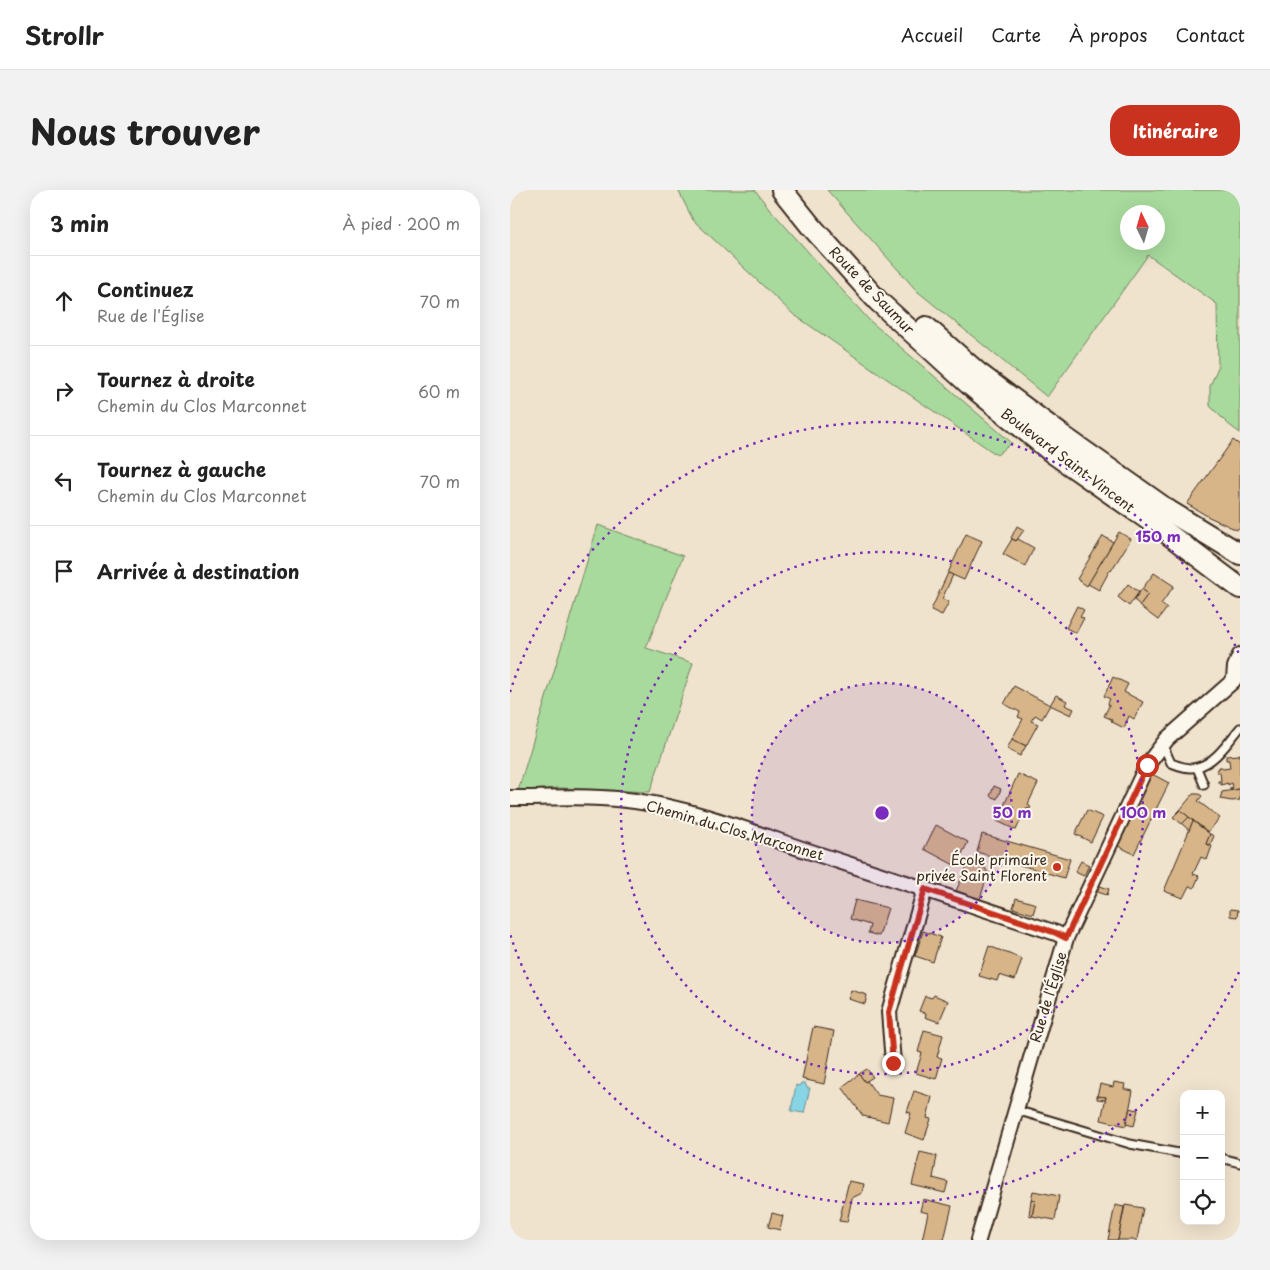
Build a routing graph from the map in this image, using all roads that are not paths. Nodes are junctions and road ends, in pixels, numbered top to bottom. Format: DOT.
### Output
graph roads {
  1 [pos="782,190"];
  2 [pos="799,190"];
  3 [pos="974,379"];
  4 [pos="1240,554"];
  5 [pos="1240,588"];
  6 [pos="1240,655"];
  7 [pos="1238,679"];
  8 [pos="1240,728"];
  9 [pos="1163,745"];
  10 [pos="1197,768"];
  11 [pos="1204,785"];
  12 [pos="510,798"];
  13 [pos="925,889"];
  14 [pos="1066,938"];
  15 [pos="893,1063"];
  16 [pos="1016,1110"];
  17 [pos="1180,1153"];
  18 [pos="1225,1159"];
  19 [pos="1240,1163"];
  20 [pos="978,1240"];
  1 -- 3 [label="main road, Route de Saumur"];
  2 -- 3 [label="main road, Route de Saumur"];
  3 -- 4 [label="main road, Boulevard Saint-Vincent"];
  3 -- 5 [label="main road, Boulevard Saint-Vincent"];
  6 -- 7 [label="street"];
  7 -- 9 [label="street, Rue de l'Église"];
  8 -- 10 [label="lane"];
  9 -- 10 [label="lane"];
  9 -- 14 [label="street, Rue de l'Église"];
  10 -- 11 [label="lane"];
  12 -- 13 [label="street, Chemin du Clos Marconnet"];
  13 -- 14 [label="street, Chemin du Clos Marconnet"];
  13 -- 15 [label="street"];
  14 -- 16 [label="street, Rue de l'Église"];
  16 -- 17 [label="lane"];
  16 -- 20 [label="street, Rue de l'Église"];
  18 -- 19 [label="lane"];
}
